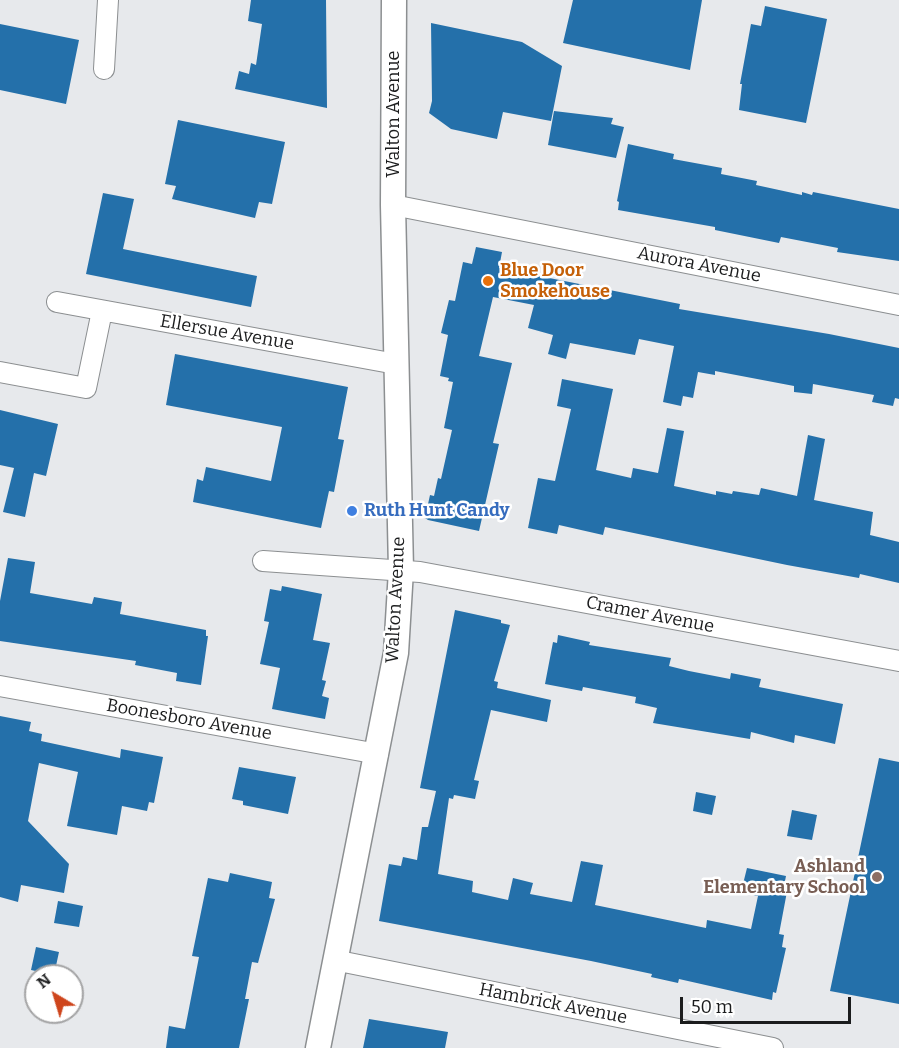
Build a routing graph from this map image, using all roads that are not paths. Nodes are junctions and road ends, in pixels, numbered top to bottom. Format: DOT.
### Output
graph roads {
  1 [pos="108,0"];
  2 [pos="394,0"];
  3 [pos="104,69"];
  4 [pos="393,205"];
  5 [pos="57,302"];
  6 [pos="899,305"];
  7 [pos="102,311"];
  8 [pos="396,364"];
  9 [pos="0,372"];
  10 [pos="263,561"];
  11 [pos="401,570"];
  12 [pos="899,661"];
  13 [pos="0,686"];
  14 [pos="378,754"];
  15 [pos="334,960"];
  16 [pos="318,1048"];
  17 [pos="772,1048"];
  1 -- 3 [label="street"];
  2 -- 4 [label="street, Walton Avenue"];
  4 -- 6 [label="street, Aurora Avenue"];
  4 -- 8 [label="street, Walton Avenue"];
  5 -- 7 [label="street, Ellersue Avenue"];
  7 -- 8 [label="street, Ellersue Avenue"];
  7 -- 9 [label="street"];
  8 -- 11 [label="street, Walton Avenue"];
  10 -- 11 [label="street, Cramer Avenue"];
  11 -- 12 [label="street, Cramer Avenue"];
  11 -- 14 [label="street, Walton Avenue"];
  13 -- 14 [label="street, Boonesboro Avenue"];
  14 -- 15 [label="street, Walton Avenue"];
  15 -- 16 [label="street, Walton Avenue"];
  15 -- 17 [label="street, Hambrick Avenue"];
}
